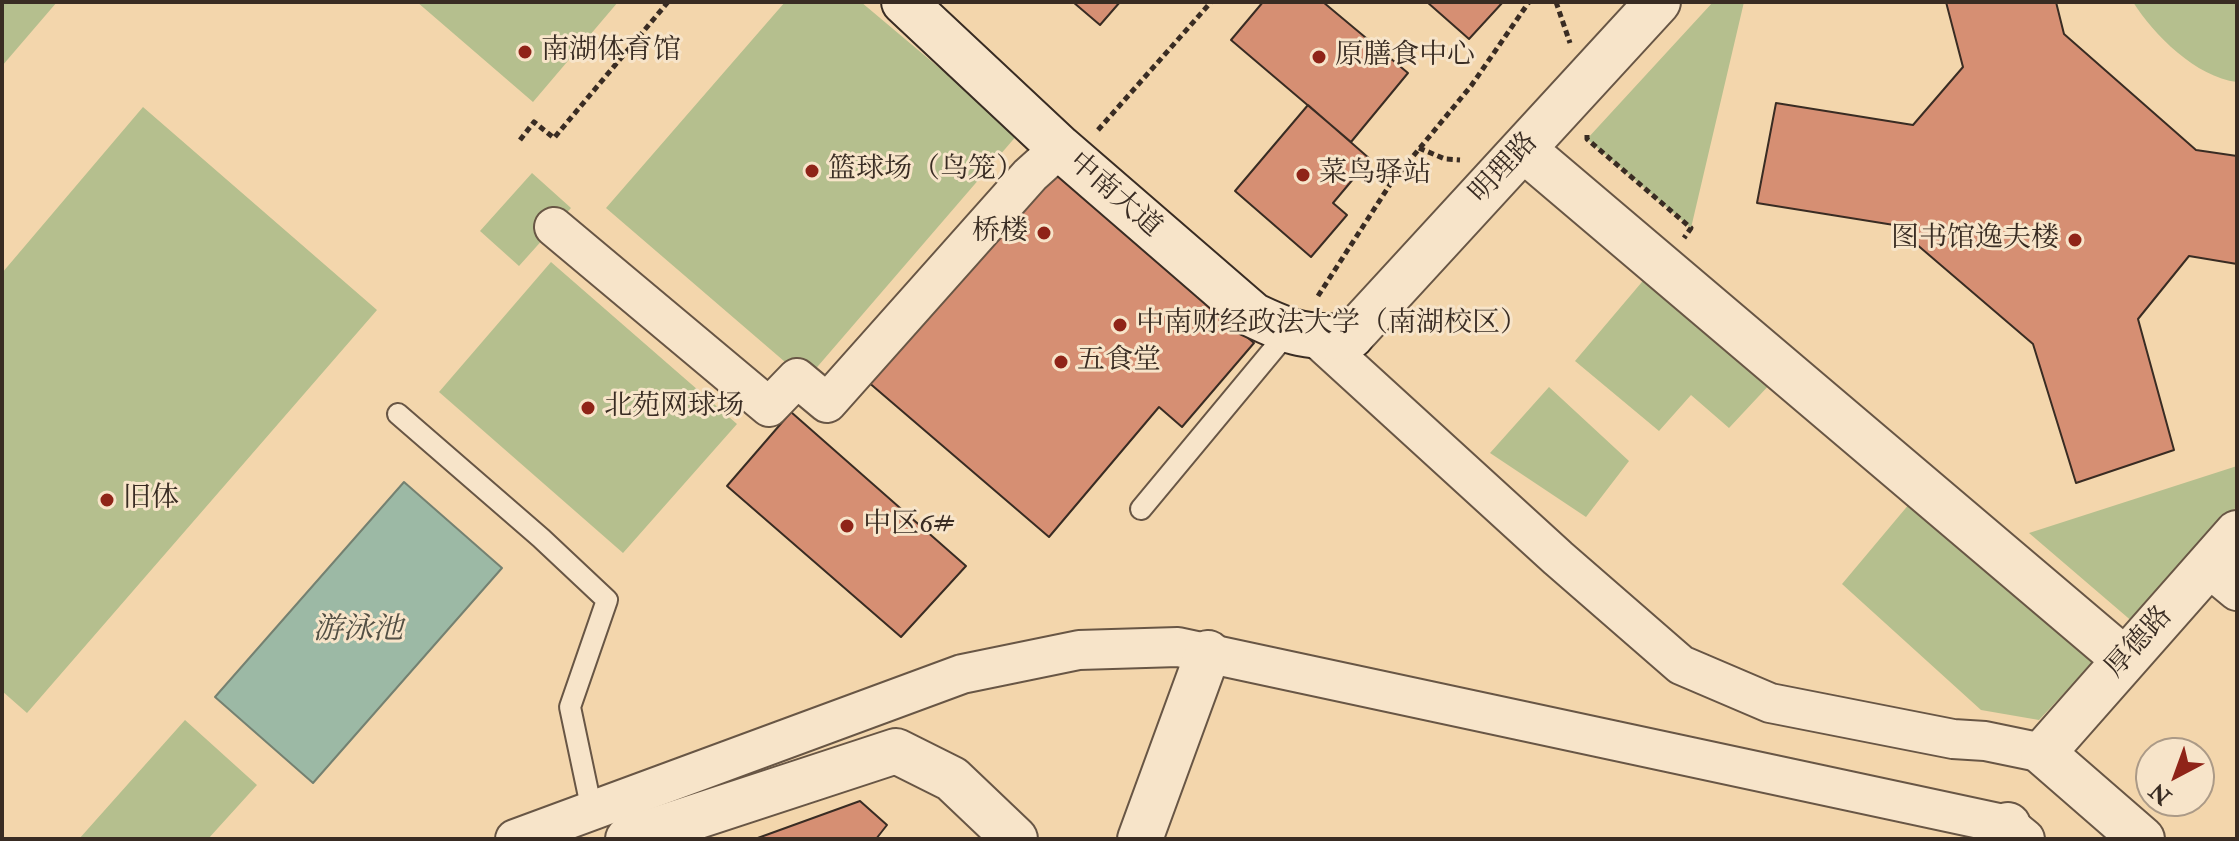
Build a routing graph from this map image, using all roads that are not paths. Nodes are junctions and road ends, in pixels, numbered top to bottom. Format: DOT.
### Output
graph roads {
  1 [pos="904,2"];
  2 [pos="1658,2"];
  3 [pos="1523,149"];
  4 [pos="1066,154"];
  5 [pos="554,227"];
  6 [pos="1319,335"];
  7 [pos="398,414"];
  8 [pos="1141,509"];
  9 [pos="2237,533"];
  10 [pos="2222,579"];
  11 [pos="1208,653"];
  12 [pos="2124,659"];
  13 [pos="2043,753"];
  14 [pos="592,811"];
  15 [pos="2011,834"];
  16 [pos="515,839"];
  17 [pos="628,839"];
  18 [pos="1015,839"];
  19 [pos="1140,839"];
  20 [pos="2142,839"];
  1 -- 4 [label="street, 中南大道"];
  2 -- 3 [label="street, 明理路"];
  3 -- 6 [label="street, 明理路"];
  3 -- 12 [label="street"];
  4 -- 5 [label="street"];
  4 -- 6 [label="street, 中南大道"];
  6 -- 8 [label="lane"];
  6 -- 13 [label="street"];
  7 -- 14 [label="lane"];
  9 -- 10 [label="street, 厚德路"];
  10 -- 12 [label="street, 厚德路"];
  11 -- 14 [label="street"];
  11 -- 15 [label="street"];
  11 -- 19 [label="street"];
  12 -- 13 [label="street, 厚德路"];
  13 -- 20 [label="street"];
  14 -- 16 [label="street"];
  17 -- 18 [label="street"];
}
